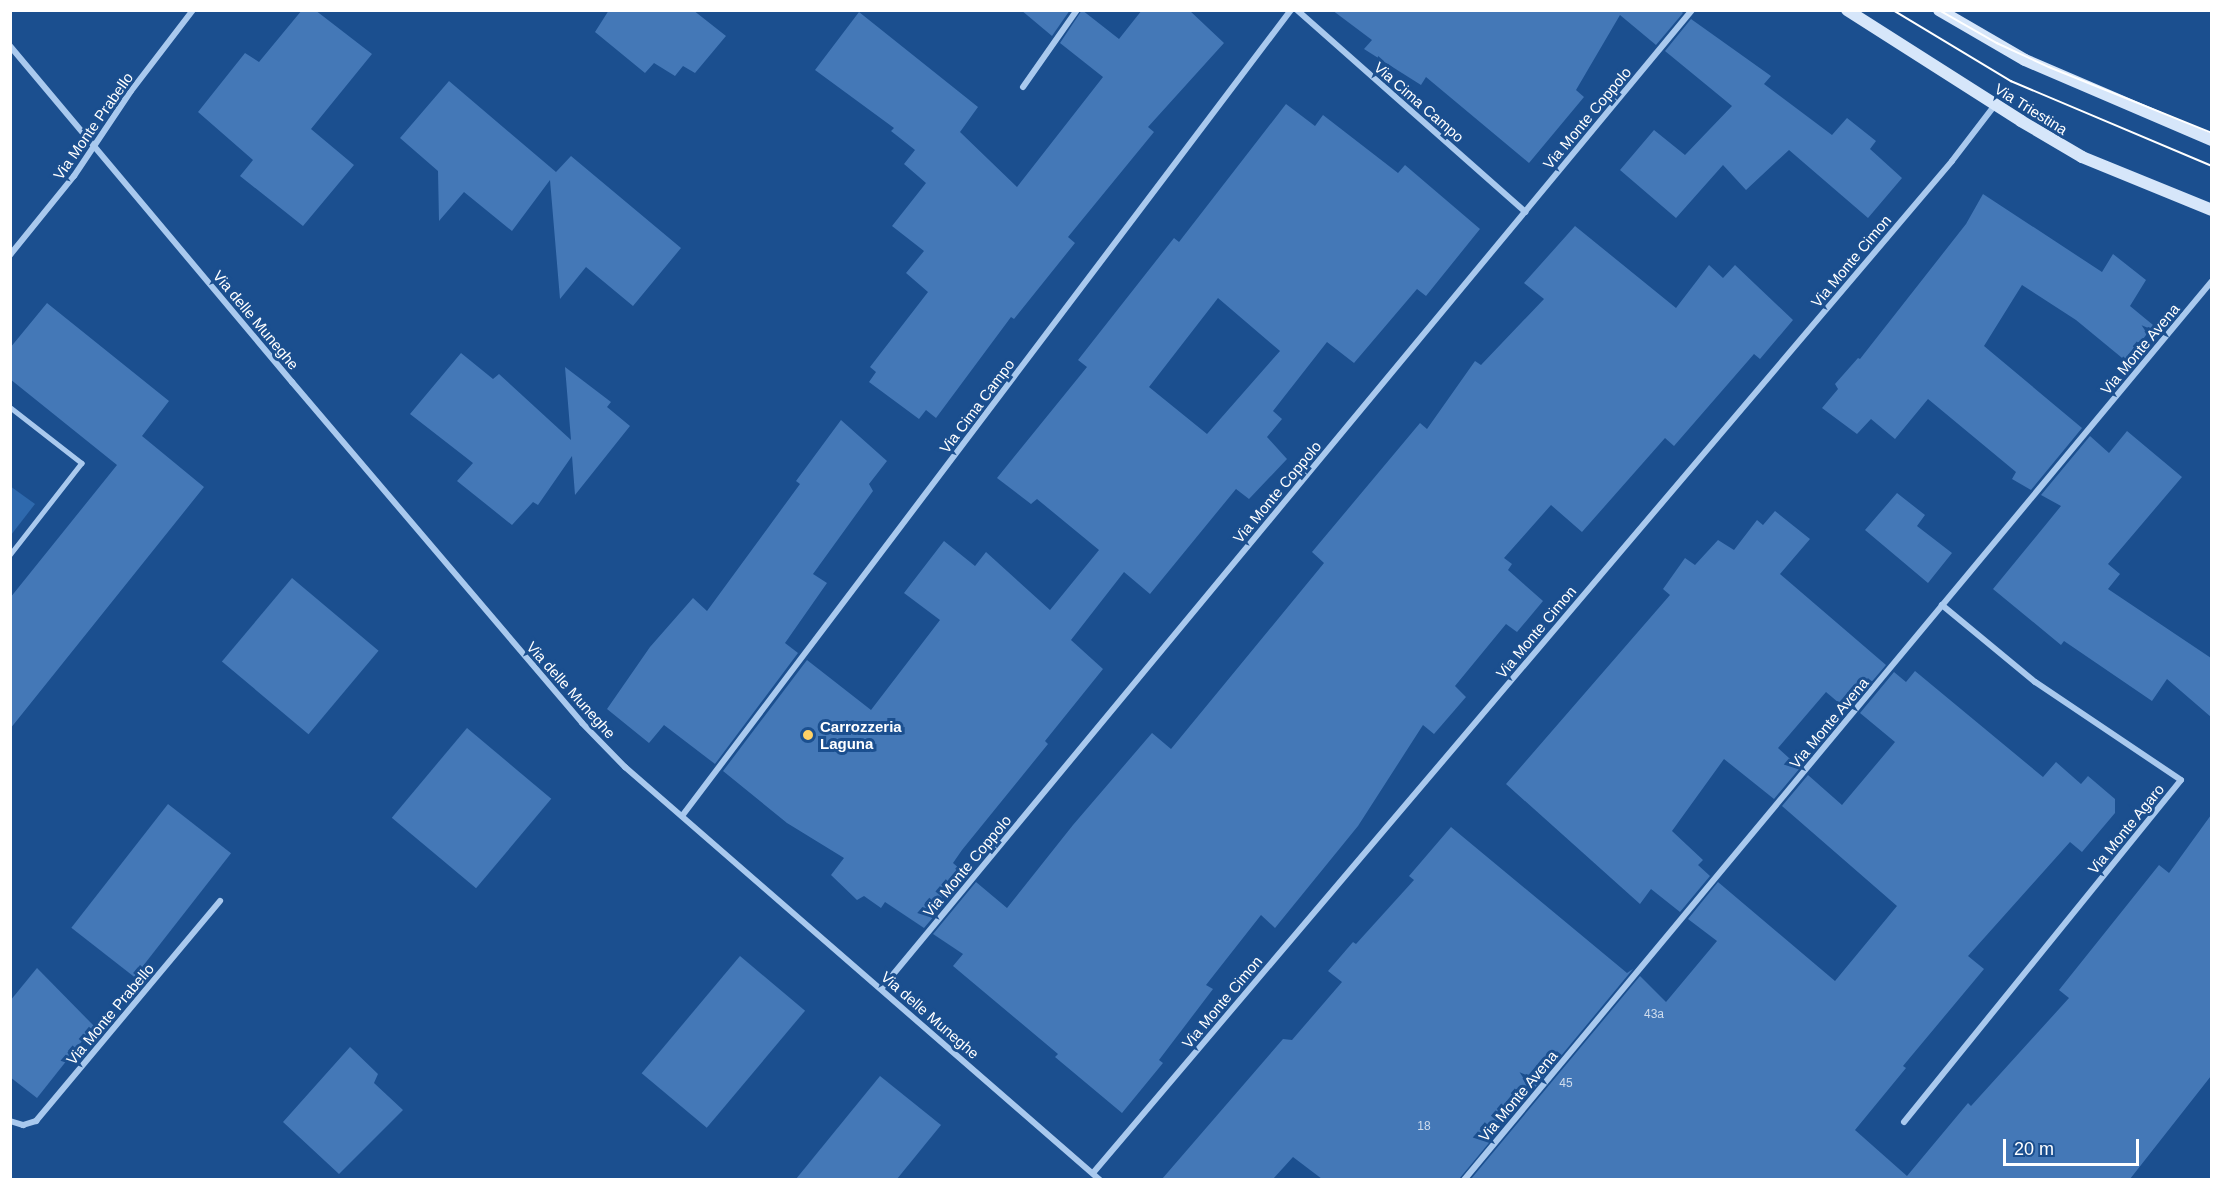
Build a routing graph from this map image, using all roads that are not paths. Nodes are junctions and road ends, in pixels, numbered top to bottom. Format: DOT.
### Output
graph roads {
  1 [pos="194,10"];
  2 [pos="1077,10"];
  3 [pos="1291,10"];
  4 [pos="1298,10"];
  5 [pos="1692,10"];
  6 [pos="1847,10"];
  7 [pos="1939,10"];
  8 [pos="10,46"];
  9 [pos="1023,87"];
  10 [pos="1995,104"];
  11 [pos="2211,140"];
  12 [pos="95,146"];
  13 [pos="2211,210"];
  14 [pos="1525,212"];
  15 [pos="10,255"];
  16 [pos="2211,281"];
  17 [pos="10,407"];
  18 [pos="10,555"];
  19 [pos="1942,605"];
  20 [pos="682,816"];
  21 [pos="220,901"];
  22 [pos="881,988"];
  23 [pos="10,1121"];
  24 [pos="1904,1122"];
  25 [pos="1093,1173"];
  26 [pos="1101,1179"];
  27 [pos="1464,1179"];
  1 -- 12 [label="street, Via Monte Prabello"];
  2 -- 9 [label="street"];
  3 -- 20 [label="street, Via Cima Campo"];
  4 -- 14 [label="street, Via Cima Campo"];
  5 -- 14 [label="street, Via Monte Coppolo"];
  6 -- 10 [label="street, Via Triestina"];
  7 -- 11 [label="street"];
  8 -- 12 [label="street, Via delle Muneghe"];
  10 -- 13 [label="street, Via Triestina"];
  10 -- 25 [label="street, Via Monte Cimon"];
  12 -- 15 [label="street, Via Monte Prabello"];
  12 -- 20 [label="street, Via delle Muneghe"];
  14 -- 22 [label="street, Via Monte Coppolo"];
  16 -- 19 [label="street, Via Monte Avena"];
  17 -- 18 [label="lane"];
  19 -- 24 [label="street, Via Monte Agaro"];
  19 -- 27 [label="street, Via Monte Avena"];
  20 -- 22 [label="street, Via delle Muneghe"];
  21 -- 23 [label="street, Via Monte Prabello"];
  22 -- 25 [label="street, Via delle Muneghe"];
  25 -- 26 [label="street, Via delle Muneghe"];
}
